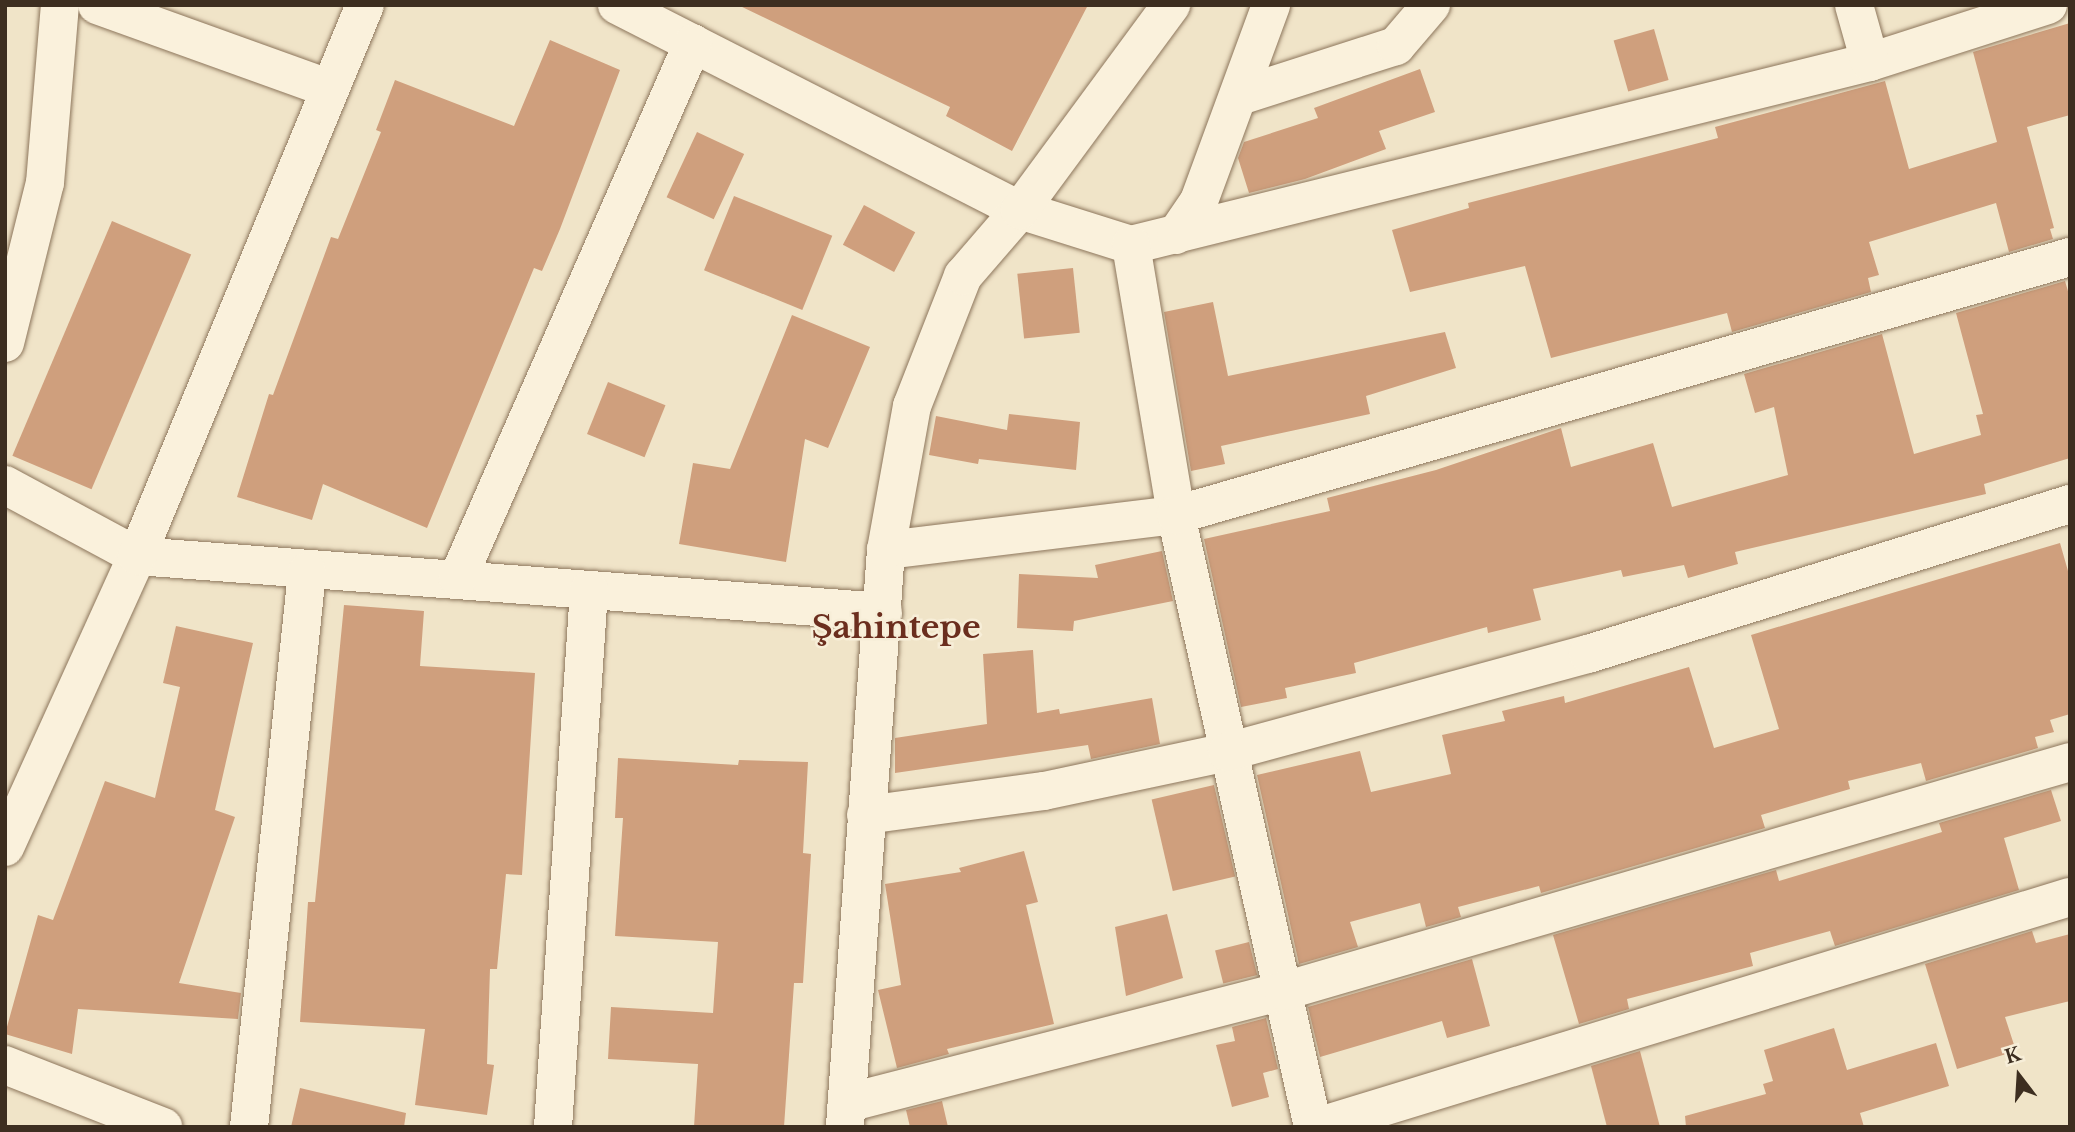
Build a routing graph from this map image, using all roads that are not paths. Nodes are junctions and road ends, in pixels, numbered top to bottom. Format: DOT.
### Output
graph roads {
  1 [pos="60,5"];
  2 [pos="97,5"];
  3 [pos="365,5"];
  4 [pos="617,5"];
  5 [pos="1171,5"];
  6 [pos="1271,5"];
  7 [pos="1431,5"];
  8 [pos="1854,5"];
  9 [pos="2048,5"];
  10 [pos="693,43"];
  11 [pos="1870,62"];
  12 [pos="328,88"];
  13 [pos="1240,96"];
  14 [pos="1020,210"];
  15 [pos="1176,235"];
  16 [pos="1130,245"];
  17 [pos="2070,257"];
  18 [pos="5,343"];
  19 [pos="5,485"];
  20 [pos="2070,504"];
  21 [pos="1176,515"];
  22 [pos="886,550"];
  23 [pos="137,556"];
  24 [pos="307,572"];
  25 [pos="458,578"];
  26 [pos="589,590"];
  27 [pos="883,612"];
  28 [pos="1227,752"];
  29 [pos="2070,762"];
  30 [pos="866,816"];
  31 [pos="5,848"];
  32 [pos="2070,897"];
  33 [pos="1284,991"];
  34 [pos="5,1065"];
  35 [pos="846,1115"];
  36 [pos="163,1127"];
  37 [pos="249,1127"];
  38 [pos="553,1127"];
  39 [pos="1315,1127"];
  1 -- 18 [label="street"];
  2 -- 12 [label="street"];
  3 -- 12 [label="street"];
  4 -- 10 [label="street"];
  5 -- 14 [label="street"];
  6 -- 13 [label="street"];
  7 -- 13 [label="street"];
  8 -- 11 [label="street"];
  9 -- 11 [label="street"];
  10 -- 14 [label="street"];
  10 -- 25 [label="street"];
  11 -- 15 [label="street"];
  12 -- 23 [label="street"];
  13 -- 15 [label="street"];
  14 -- 16 [label="street"];
  14 -- 22 [label="street"];
  15 -- 16 [label="street"];
  16 -- 21 [label="street"];
  17 -- 21 [label="street"];
  19 -- 23 [label="street"];
  20 -- 28 [label="street"];
  21 -- 22 [label="street"];
  21 -- 28 [label="street"];
  22 -- 27 [label="street"];
  23 -- 24 [label="street"];
  23 -- 31 [label="street"];
  24 -- 25 [label="street"];
  24 -- 37 [label="street"];
  25 -- 26 [label="street"];
  26 -- 27 [label="street"];
  26 -- 38 [label="street"];
  27 -- 30 [label="street"];
  28 -- 30 [label="street"];
  28 -- 33 [label="street"];
  29 -- 33 [label="street"];
  30 -- 35 [label="street"];
  32 -- 39 [label="street"];
  33 -- 35 [label="street"];
  33 -- 39 [label="street"];
  34 -- 36 [label="street"];
}
